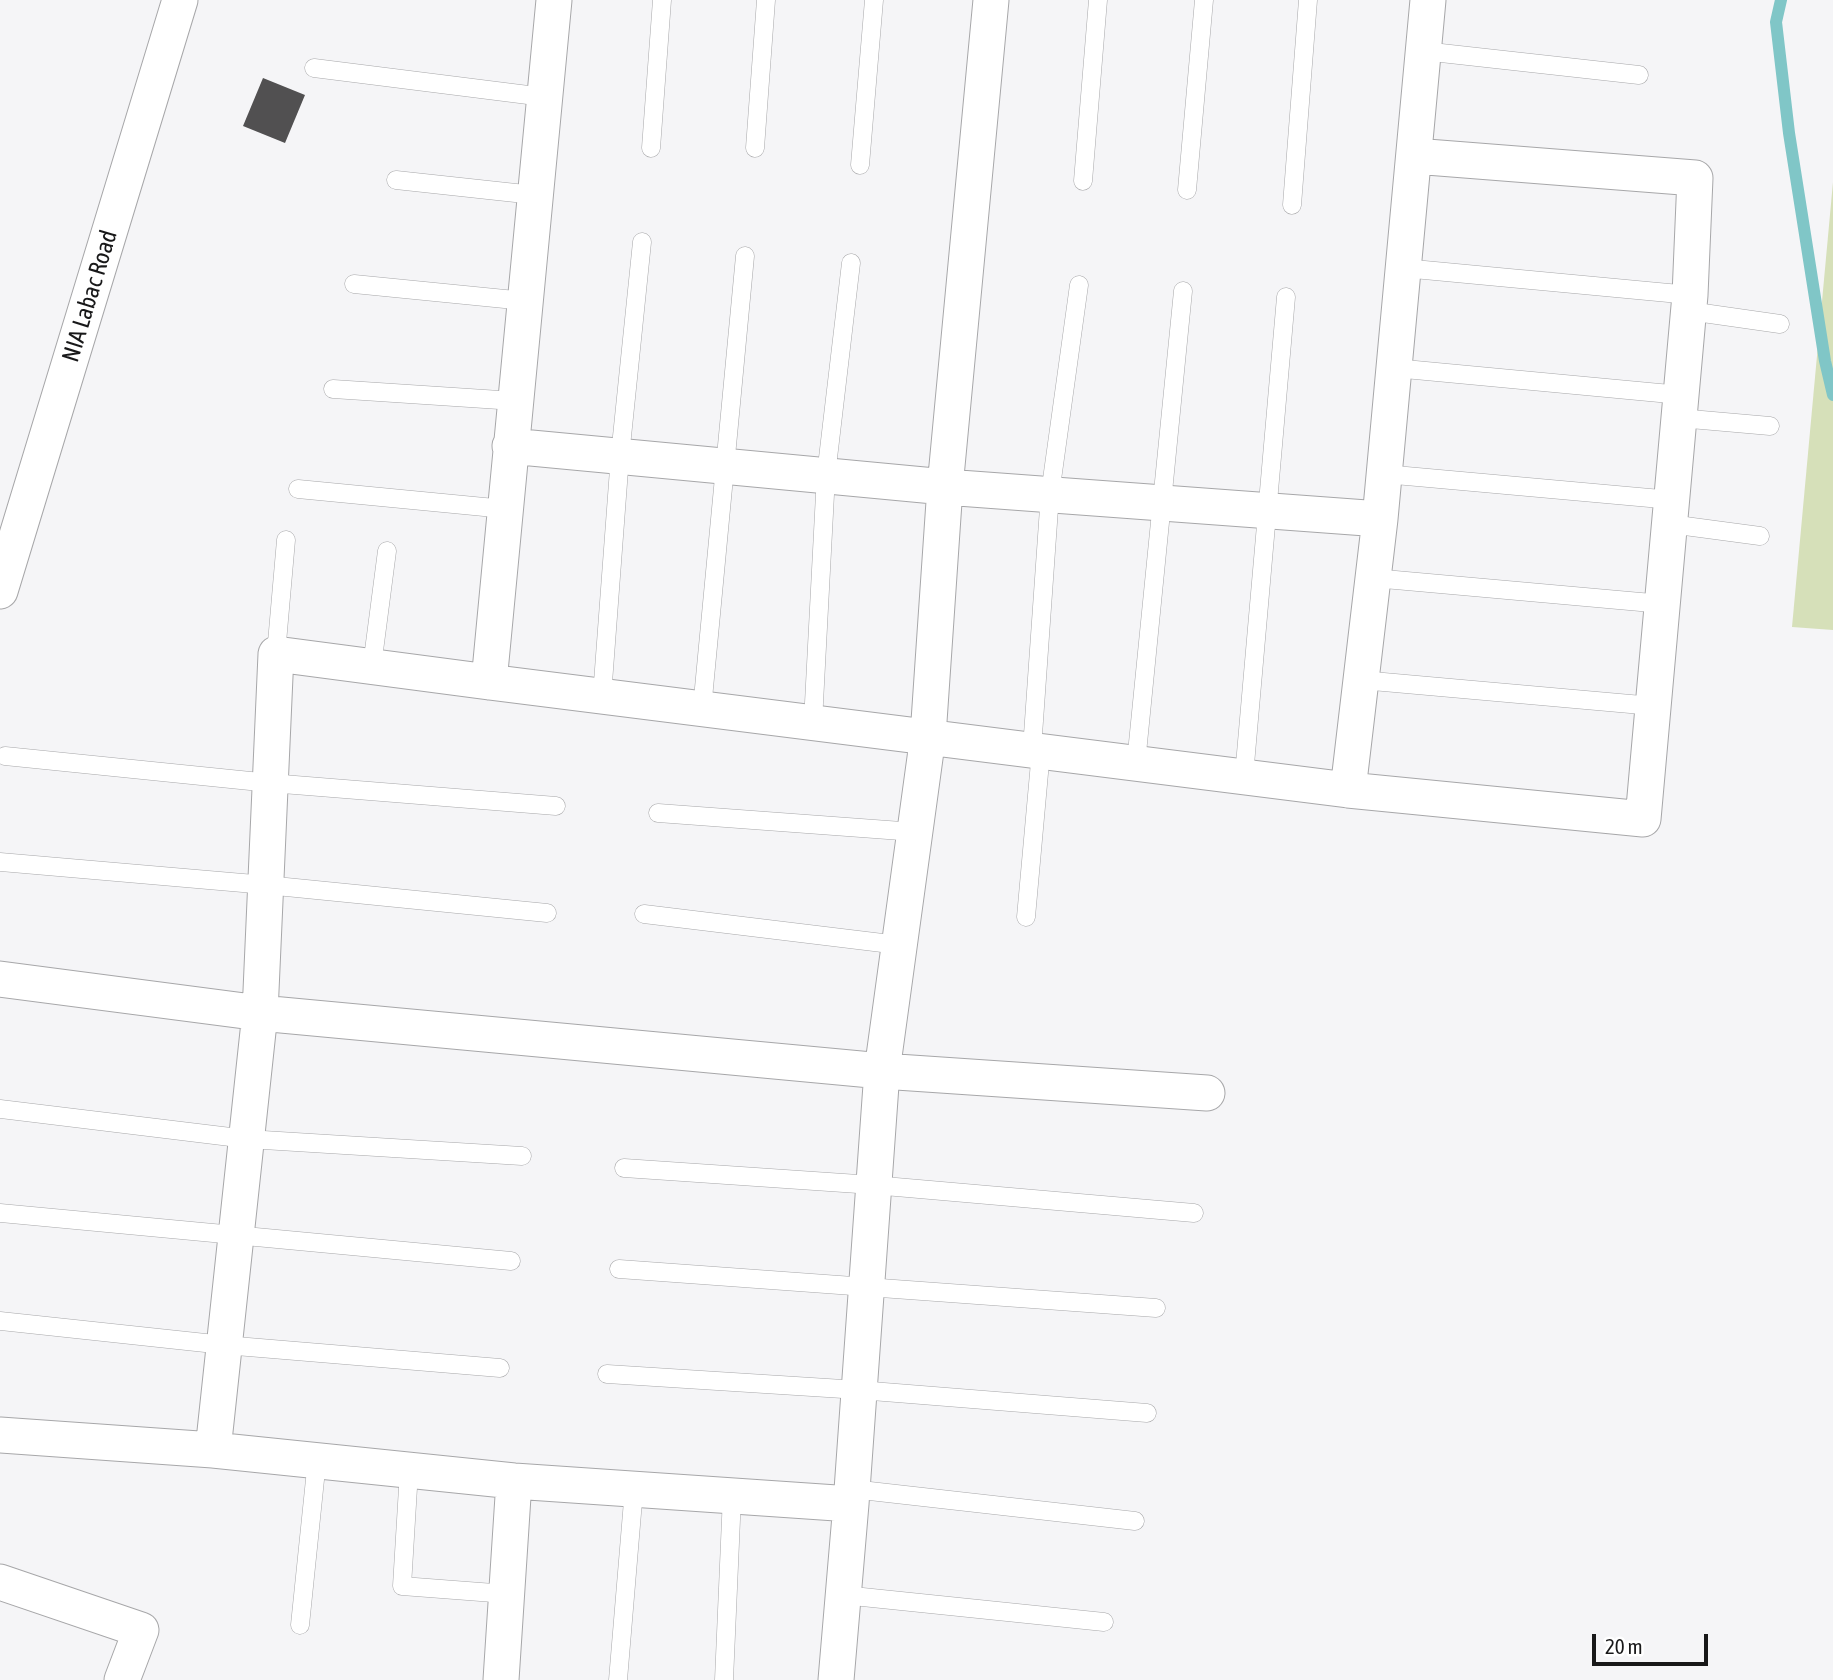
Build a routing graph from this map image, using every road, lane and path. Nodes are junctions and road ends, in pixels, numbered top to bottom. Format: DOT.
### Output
graph roads {
  1 [pos="180,0"];
  2 [pos="554,0"];
  3 [pos="662,0"];
  4 [pos="766,0"];
  5 [pos="874,0"];
  6 [pos="991,0"];
  7 [pos="1098,0"];
  8 [pos="1204,0"];
  9 [pos="1308,0"];
  10 [pos="1428,0"];
  11 [pos="1423,51"];
  12 [pos="314,68"];
  13 [pos="1639,75"];
  14 [pos="544,97"];
  15 [pos="651,148"];
  16 [pos="754,148"];
  17 [pos="1414,156"];
  18 [pos="860,165"];
  19 [pos="396,180"];
  20 [pos="1083,181"];
  21 [pos="1187,190"];
  22 [pos="534,195"];
  23 [pos="1292,205"];
  24 [pos="642,242"];
  25 [pos="745,256"];
  26 [pos="851,263"];
  27 [pos="1403,268"];
  28 [pos="354,284"];
  29 [pos="1079,285"];
  30 [pos="1183,291"];
  31 [pos="1286,297"];
  32 [pos="525,301"];
  33 [pos="1689,303"];
  34 [pos="1780,324"];
  35 [pos="1394,368"];
  36 [pos="333,389"];
  37 [pos="515,401"];
  38 [pos="1680,407"];
  39 [pos="1770,426"];
  40 [pos="510,446"];
  41 [pos="620,456"];
  42 [pos="724,466"];
  43 [pos="1384,474"];
  44 [pos="827,475"];
  45 [pos="945,487"];
  46 [pos="298,489"];
  47 [pos="1050,494"];
  48 [pos="1163,503"];
  49 [pos="505,509"];
  50 [pos="1266,510"];
  51 [pos="1671,512"];
  52 [pos="1380,519"];
  53 [pos="1760,536"];
  54 [pos="286,540"];
  55 [pos="387,551"];
  56 [pos="1373,578"];
  57 [pos="0,591"];
  58 [pos="1663,604"];
  59 [pos="276,654"];
  60 [pos="372,667"];
  61 [pos="1361,680"];
  62 [pos="489,682"];
  63 [pos="602,696"];
  64 [pos="1653,706"];
  65 [pos="702,709"];
  66 [pos="813,722"];
  67 [pos="928,736"];
  68 [pos="1037,750"];
  69 [pos="5,756"];
  70 [pos="1136,762"];
  71 [pos="1244,776"];
  72 [pos="270,783"];
  73 [pos="1348,790"];
  74 [pos="556,806"];
  75 [pos="658,813"];
  76 [pos="915,832"];
  77 [pos="0,862"];
  78 [pos="266,885"];
  79 [pos="547,913"];
  80 [pos="644,914"];
  81 [pos="1026,917"];
  82 [pos="899,945"];
  83 [pos="0,979"];
  84 [pos="260,1013"];
  85 [pos="882,1070"];
  86 [pos="1207,1093"];
  87 [pos="0,1109"];
  88 [pos="247,1139"];
  89 [pos="522,1156"];
  90 [pos="624,1168"];
  91 [pos="873,1185"];
  92 [pos="0,1213"];
  93 [pos="1194,1213"];
  94 [pos="236,1236"];
  95 [pos="511,1261"];
  96 [pos="620,1269"];
  97 [pos="866,1287"];
  98 [pos="1156,1308"];
  99 [pos="0,1321"];
  100 [pos="224,1345"];
  101 [pos="500,1368"];
  102 [pos="607,1374"];
  103 [pos="859,1390"];
  104 [pos="1147,1413"];
  105 [pos="0,1435"];
  106 [pos="212,1450"];
  107 [pos="317,1460"];
  108 [pos="407,1470"];
  109 [pos="514,1481"];
  110 [pos="634,1489"];
  111 [pos="732,1496"];
  112 [pos="851,1497"];
  113 [pos="1135,1521"];
  114 [pos="2,1586"];
  115 [pos="507,1594"];
  116 [pos="843,1595"];
  117 [pos="1104,1622"];
  118 [pos="300,1625"];
  119 [pos="122,1680"];
  120 [pos="501,1680"];
  121 [pos="618,1680"];
  122 [pos="724,1680"];
  123 [pos="836,1680"];
  1 -- 57 [label="street, NIA Labac Road"];
  2 -- 14 [label="street"];
  3 -- 15 [label="lane"];
  4 -- 16 [label="lane"];
  5 -- 18 [label="lane"];
  6 -- 45 [label="street"];
  7 -- 20 [label="lane"];
  8 -- 21 [label="lane"];
  9 -- 23 [label="lane"];
  10 -- 11 [label="street"];
  11 -- 13 [label="lane"];
  11 -- 17 [label="street"];
  12 -- 14 [label="lane"];
  14 -- 22 [label="street"];
  17 -- 27 [label="street"];
  17 -- 33 [label="street"];
  19 -- 22 [label="lane"];
  22 -- 32 [label="street"];
  24 -- 41 [label="lane"];
  25 -- 42 [label="lane"];
  26 -- 44 [label="lane"];
  27 -- 33 [label="lane"];
  27 -- 35 [label="street"];
  28 -- 32 [label="lane"];
  29 -- 47 [label="lane"];
  30 -- 48 [label="lane"];
  31 -- 50 [label="lane"];
  32 -- 37 [label="street"];
  33 -- 34 [label="lane"];
  33 -- 38 [label="street"];
  35 -- 38 [label="lane"];
  35 -- 43 [label="street"];
  36 -- 37 [label="lane"];
  37 -- 40 [label="street"];
  38 -- 39 [label="lane"];
  38 -- 51 [label="street"];
  40 -- 41 [label="street"];
  40 -- 49 [label="street"];
  41 -- 42 [label="street"];
  41 -- 63 [label="lane"];
  42 -- 44 [label="street"];
  42 -- 65 [label="lane"];
  43 -- 51 [label="lane"];
  43 -- 52 [label="street"];
  44 -- 45 [label="street"];
  44 -- 66 [label="lane"];
  45 -- 47 [label="street"];
  45 -- 67 [label="street"];
  46 -- 49 [label="lane"];
  47 -- 48 [label="street"];
  47 -- 68 [label="lane"];
  48 -- 50 [label="street"];
  48 -- 70 [label="lane"];
  49 -- 62 [label="street"];
  50 -- 52 [label="street"];
  50 -- 71 [label="lane"];
  51 -- 53 [label="lane"];
  51 -- 58 [label="street"];
  52 -- 56 [label="street"];
  54 -- 59 [label="lane"];
  55 -- 60 [label="lane"];
  56 -- 58 [label="lane"];
  56 -- 61 [label="street"];
  58 -- 64 [label="street"];
  59 -- 60 [label="street"];
  59 -- 72 [label="street"];
  60 -- 62 [label="street"];
  61 -- 64 [label="lane"];
  61 -- 73 [label="street"];
  62 -- 63 [label="street"];
  63 -- 65 [label="street"];
  64 -- 73 [label="street"];
  65 -- 66 [label="street"];
  66 -- 67 [label="street"];
  67 -- 68 [label="street"];
  67 -- 76 [label="street"];
  68 -- 70 [label="street"];
  68 -- 81 [label="lane"];
  69 -- 72 [label="lane"];
  70 -- 71 [label="street"];
  71 -- 73 [label="street"];
  72 -- 74 [label="lane"];
  72 -- 78 [label="street"];
  75 -- 76 [label="lane"];
  76 -- 82 [label="street"];
  77 -- 78 [label="lane"];
  78 -- 79 [label="lane"];
  78 -- 84 [label="street"];
  80 -- 82 [label="lane"];
  82 -- 85 [label="street"];
  83 -- 84 [label="street"];
  84 -- 85 [label="street"];
  84 -- 88 [label="street"];
  85 -- 86 [label="street"];
  85 -- 91 [label="street"];
  87 -- 88 [label="lane"];
  88 -- 89 [label="lane"];
  88 -- 94 [label="street"];
  90 -- 91 [label="lane"];
  91 -- 93 [label="lane"];
  91 -- 97 [label="street"];
  92 -- 94 [label="lane"];
  94 -- 95 [label="lane"];
  94 -- 100 [label="street"];
  96 -- 97 [label="lane"];
  97 -- 98 [label="lane"];
  97 -- 103 [label="street"];
  99 -- 100 [label="lane"];
  100 -- 101 [label="lane"];
  100 -- 106 [label="street"];
  102 -- 103 [label="lane"];
  103 -- 104 [label="lane"];
  103 -- 112 [label="street"];
  105 -- 106 [label="street"];
  106 -- 107 [label="street"];
  107 -- 108 [label="street"];
  107 -- 118 [label="lane"];
  108 -- 109 [label="street"];
  108 -- 115 [label="lane"];
  109 -- 110 [label="street"];
  109 -- 115 [label="street"];
  110 -- 111 [label="street"];
  110 -- 121 [label="lane"];
  111 -- 112 [label="street"];
  111 -- 122 [label="lane"];
  112 -- 113 [label="lane"];
  112 -- 116 [label="street"];
  114 -- 119 [label="street"];
  115 -- 120 [label="street"];
  116 -- 117 [label="lane"];
  116 -- 123 [label="street"];
}
